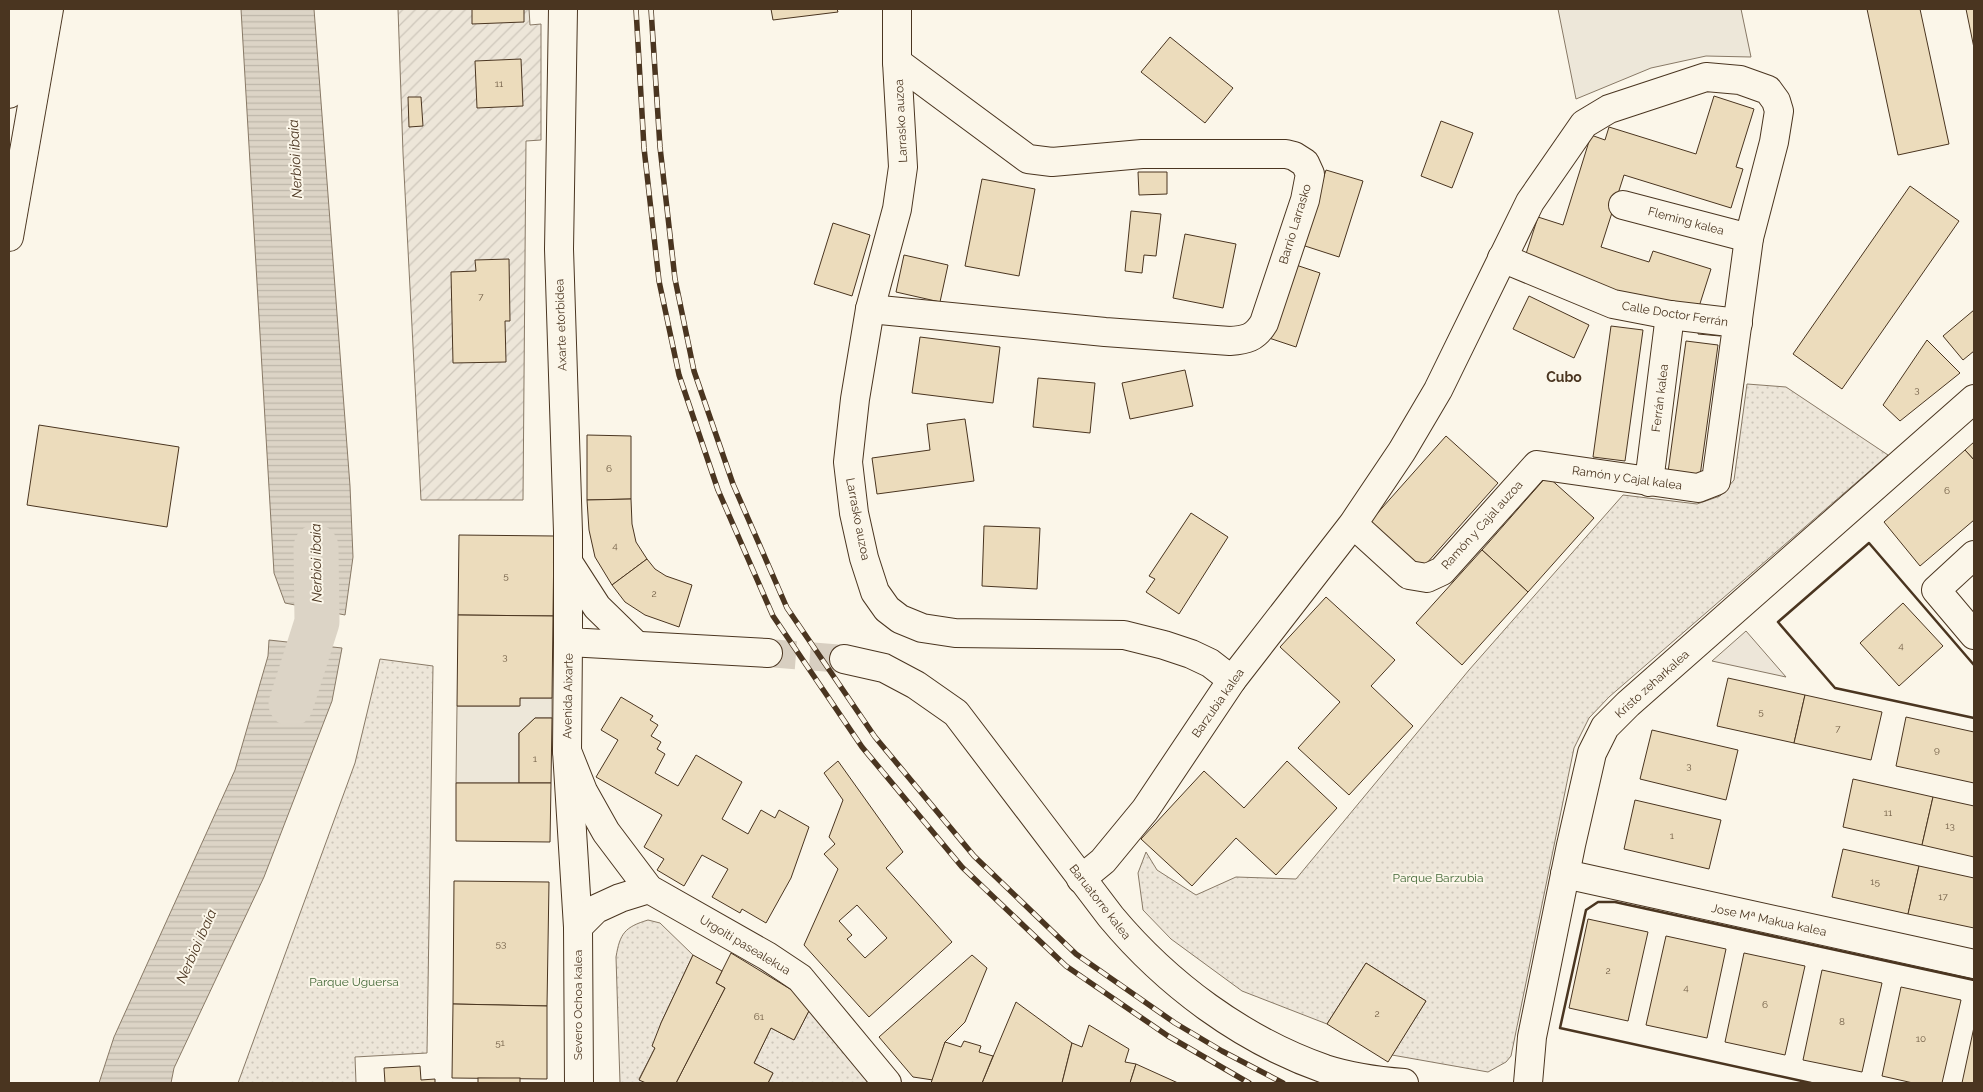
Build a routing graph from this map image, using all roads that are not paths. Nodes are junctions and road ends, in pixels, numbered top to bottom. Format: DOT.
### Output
graph roads {
  1 [pos="22,9"];
  2 [pos="49,9"];
  3 [pos="563,9"];
  4 [pos="897,9"];
  5 [pos="897,62"];
  6 [pos="9,94"];
  7 [pos="1623,205"];
  8 [pos="9,237"];
  9 [pos="1749,238"];
  10 [pos="1502,258"];
  11 [pos="870,309"];
  12 [pos="1670,315"];
  13 [pos="1738,323"];
  14 [pos="1974,399"];
  15 [pos="1537,465"];
  16 [pos="1716,481"];
  17 [pos="1649,482"];
  18 [pos="1352,524"];
  19 [pos="1974,555"];
  20 [pos="568,562"];
  21 [pos="1974,635"];
  22 [pos="568,642"];
  23 [pos="636,645"];
  24 [pos="768,653"];
  25 [pos="844,659"];
  26 [pos="1232,680"];
  27 [pos="567,751"];
  28 [pos="623,856"];
  29 [pos="575,869"];
  30 [pos="1565,874"];
  31 [pos="1081,880"];
  32 [pos="649,889"];
  33 [pos="578,927"];
  34 [pos="1974,964"];
  35 [pos="579,1083"];
  36 [pos="887,1083"];
  37 [pos="1404,1083"];
  38 [pos="1528,1083"];
  1 -- 6 [label="main road"];
  2 -- 8 [label="main road"];
  3 -- 20 [label="main road, Axarte etorbidea"];
  4 -- 5 [label="main road, Larrasko auzoa"];
  5 -- 11 [label="main road, Larrasko auzoa"];
  5 -- 11 [label="main road, Barrio Larrasko"];
  7 -- 9 [label="main road, Fleming kalea"];
  9 -- 10 [label="main road, Barzubia kalea"];
  9 -- 13 [label="main road, Barzubia kalea"];
  10 -- 12 [label="main road, Calle Doctor Ferrán"];
  10 -- 18 [label="main road, Barzubia kalea"];
  11 -- 26 [label="main road, Larrasko auzoa"];
  12 -- 13 [label="main road, Calle Doctor Ferrán"];
  12 -- 17 [label="main road, Ferrán kalea"];
  13 -- 16 [label="main road, Barzubia kalea"];
  14 -- 30 [label="main road, Kristo zeharkalea"];
  15 -- 17 [label="main road, Ramón y Cajal kalea"];
  15 -- 18 [label="main road, Ramón y Cajal auzoa"];
  16 -- 17 [label="main road, Ramón y Cajal kalea"];
  18 -- 26 [label="main road, Barzubia kalea"];
  19 -- 21 [label="main road"];
  20 -- 22 [label="main road, Axarte etorbidea"];
  20 -- 23 [label="main road"];
  22 -- 23 [label="main road"];
  22 -- 27 [label="main road, Avenida Aixarte"];
  23 -- 24 [label="main road"];
  25 -- 31 [label="main road, Baruatorre kalea"];
  26 -- 31 [label="main road, Barzubia kalea"];
  27 -- 28 [label="main road"];
  27 -- 29 [label="main road, Severo Ochoa kalea"];
  28 -- 29 [label="main road"];
  28 -- 32 [label="main road"];
  29 -- 33 [label="main road, Severo Ochoa kalea"];
  30 -- 34 [label="main road, Jose Mª Makua kalea"];
  30 -- 38 [label="main road, Kristo zeharkalea"];
  31 -- 37 [label="main road, Baruatorre kalea"];
  32 -- 33 [label="main road"];
  32 -- 36 [label="main road, Urgoiti pasealekua"];
  33 -- 35 [label="main road, Severo Ochoa kalea"];
}
